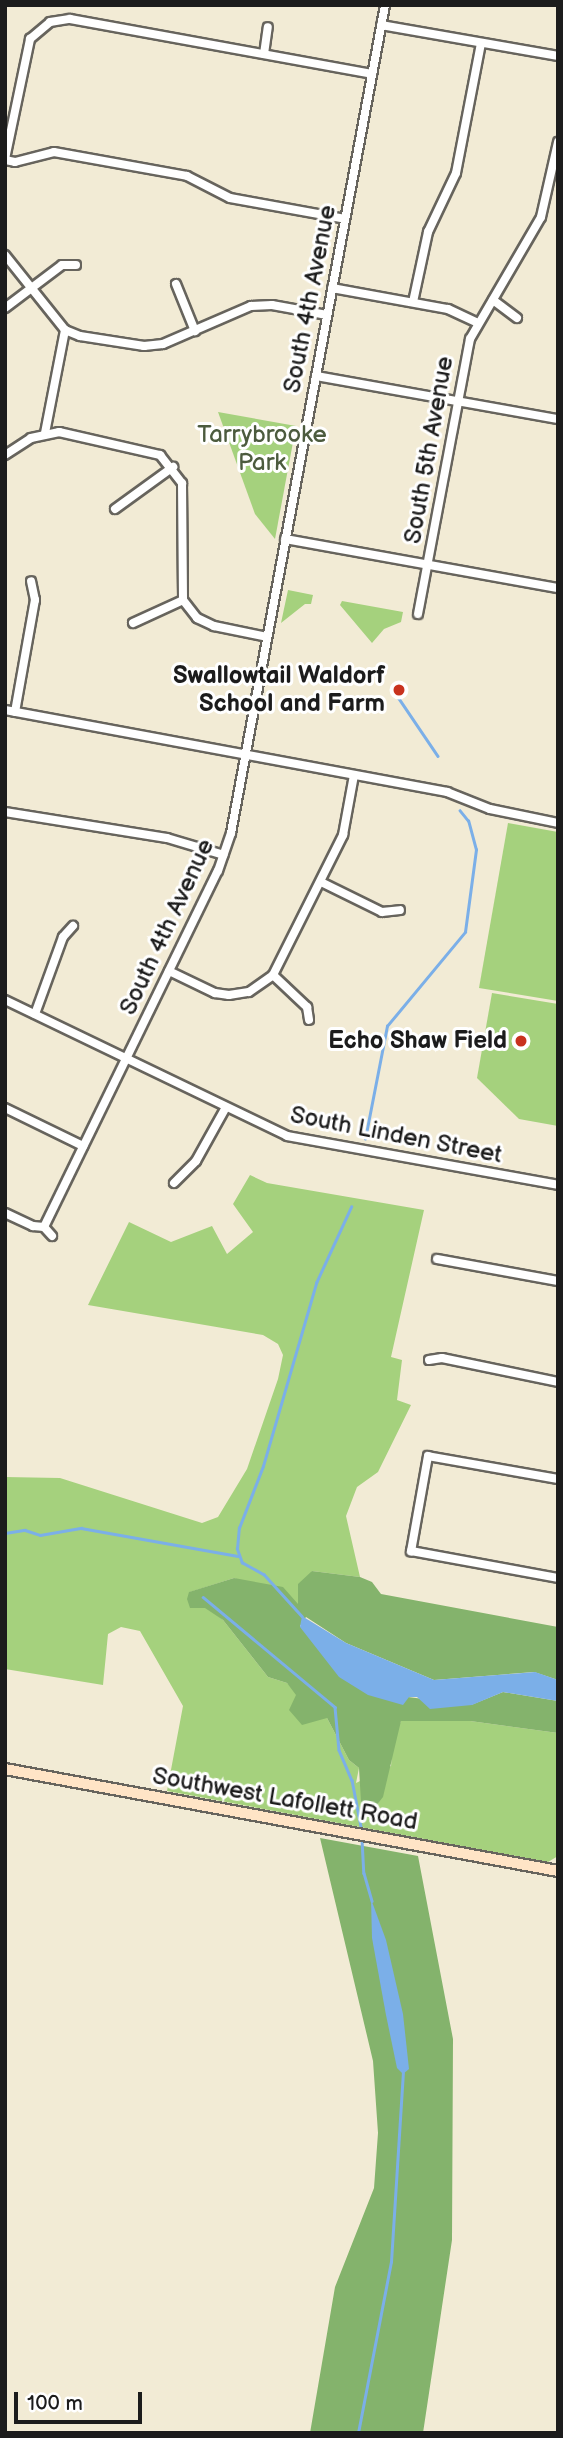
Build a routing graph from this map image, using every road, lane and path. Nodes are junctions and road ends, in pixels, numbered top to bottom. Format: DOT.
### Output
graph roads {
  1 [pos="385,5"];
  2 [pos="381,25"];
  3 [pos="268,27"];
  4 [pos="481,43"];
  5 [pos="264,54"];
  6 [pos="558,56"];
  7 [pos="372,74"];
  8 [pos="558,142"];
  9 [pos="5,160"];
  10 [pos="345,219"];
  11 [pos="5,255"];
  12 [pos="76,265"];
  13 [pos="176,284"];
  14 [pos="30,288"];
  15 [pos="332,288"];
  16 [pos="493,300"];
  17 [pos="413,302"];
  18 [pos="5,307"];
  19 [pos="327,315"];
  20 [pos="517,318"];
  21 [pos="476,322"];
  22 [pos="65,330"];
  23 [pos="195,331"];
  24 [pos="316,376"];
  25 [pos="457,401"];
  26 [pos="558,419"];
  27 [pos="45,433"];
  28 [pos="5,455"];
  29 [pos="173,467"];
  30 [pos="115,509"];
  31 [pos="285,539"];
  32 [pos="428,565"];
  33 [pos="30,581"];
  34 [pos="558,588"];
  35 [pos="183,600"];
  36 [pos="418,614"];
  37 [pos="133,623"];
  38 [pos="267,637"];
  39 [pos="5,710"];
  40 [pos="16,712"];
  41 [pos="246,755"];
  42 [pos="354,775"];
  43 [pos="5,812"];
  44 [pos="558,823"];
  45 [pos="224,855"];
  46 [pos="321,882"];
  47 [pos="400,910"];
  48 [pos="74,926"];
  49 [pos="169,971"];
  50 [pos="273,975"];
  51 [pos="5,1000"];
  52 [pos="35,1014"];
  53 [pos="309,1020"];
  54 [pos="126,1059"];
  55 [pos="5,1108"];
  56 [pos="225,1109"];
  57 [pos="83,1146"];
  58 [pos="174,1183"];
  59 [pos="558,1185"];
  60 [pos="5,1213"];
  61 [pos="44,1227"];
  62 [pos="52,1237"];
  63 [pos="437,1259"];
  64 [pos="558,1281"];
  65 [pos="429,1360"];
  66 [pos="558,1382"];
  67 [pos="558,1479"];
  68 [pos="558,1578"];
  69 [pos="5,1769"];
  70 [pos="558,1871"];
  1 -- 2 [label="street, South 4th Avenue"];
  2 -- 4 [label="street"];
  2 -- 7 [label="street, South 4th Avenue"];
  3 -- 5 [label="street"];
  4 -- 6 [label="street"];
  4 -- 17 [label="street"];
  5 -- 7 [label="street"];
  5 -- 9 [label="street"];
  7 -- 10 [label="street, South 4th Avenue"];
  8 -- 16 [label="street, South 5th Avenue"];
  9 -- 10 [label="street"];
  10 -- 15 [label="street, South 4th Avenue"];
  11 -- 14 [label="street"];
  12 -- 14 [label="street"];
  13 -- 23 [label="street"];
  14 -- 18 [label="street"];
  14 -- 22 [label="street"];
  15 -- 17 [label="street"];
  15 -- 19 [label="street, South 4th Avenue"];
  16 -- 20 [label="street"];
  16 -- 21 [label="street, South 5th Avenue"];
  17 -- 21 [label="street"];
  19 -- 23 [label="street"];
  19 -- 24 [label="street, South 4th Avenue"];
  21 -- 25 [label="street, South 5th Avenue"];
  22 -- 23 [label="street"];
  22 -- 27 [label="street"];
  24 -- 25 [label="street"];
  24 -- 31 [label="street, South 4th Avenue"];
  25 -- 26 [label="street"];
  25 -- 32 [label="street, South 5th Avenue"];
  27 -- 28 [label="street"];
  27 -- 29 [label="street"];
  29 -- 30 [label="street"];
  29 -- 35 [label="street"];
  31 -- 32 [label="street"];
  31 -- 38 [label="street, South 4th Avenue"];
  32 -- 34 [label="street"];
  32 -- 36 [label="street, South 5th Avenue"];
  33 -- 40 [label="street"];
  35 -- 37 [label="street"];
  35 -- 38 [label="street"];
  38 -- 41 [label="street, South 4th Avenue"];
  39 -- 40 [label="street"];
  40 -- 41 [label="street"];
  41 -- 42 [label="street"];
  41 -- 45 [label="street, South 4th Avenue"];
  42 -- 44 [label="street"];
  42 -- 46 [label="street"];
  43 -- 45 [label="street"];
  45 -- 49 [label="street, South 4th Avenue"];
  46 -- 47 [label="street"];
  46 -- 50 [label="street"];
  48 -- 52 [label="street"];
  49 -- 50 [label="street"];
  49 -- 54 [label="street, South 4th Avenue"];
  50 -- 53 [label="street"];
  51 -- 52 [label="street, South Linden Street"];
  52 -- 54 [label="street, South Linden Street"];
  54 -- 56 [label="street, South Linden Street"];
  54 -- 57 [label="street, South 4th Avenue"];
  55 -- 57 [label="street"];
  56 -- 58 [label="street"];
  56 -- 59 [label="street, South Linden Street"];
  57 -- 61 [label="street, South 4th Avenue"];
  60 -- 61 [label="street"];
  61 -- 62 [label="street"];
  63 -- 64 [label="street"];
  65 -- 66 [label="street"];
  67 -- 68 [label="street"];
  69 -- 70 [label="street, Southwest Lafollett Road"];
}
